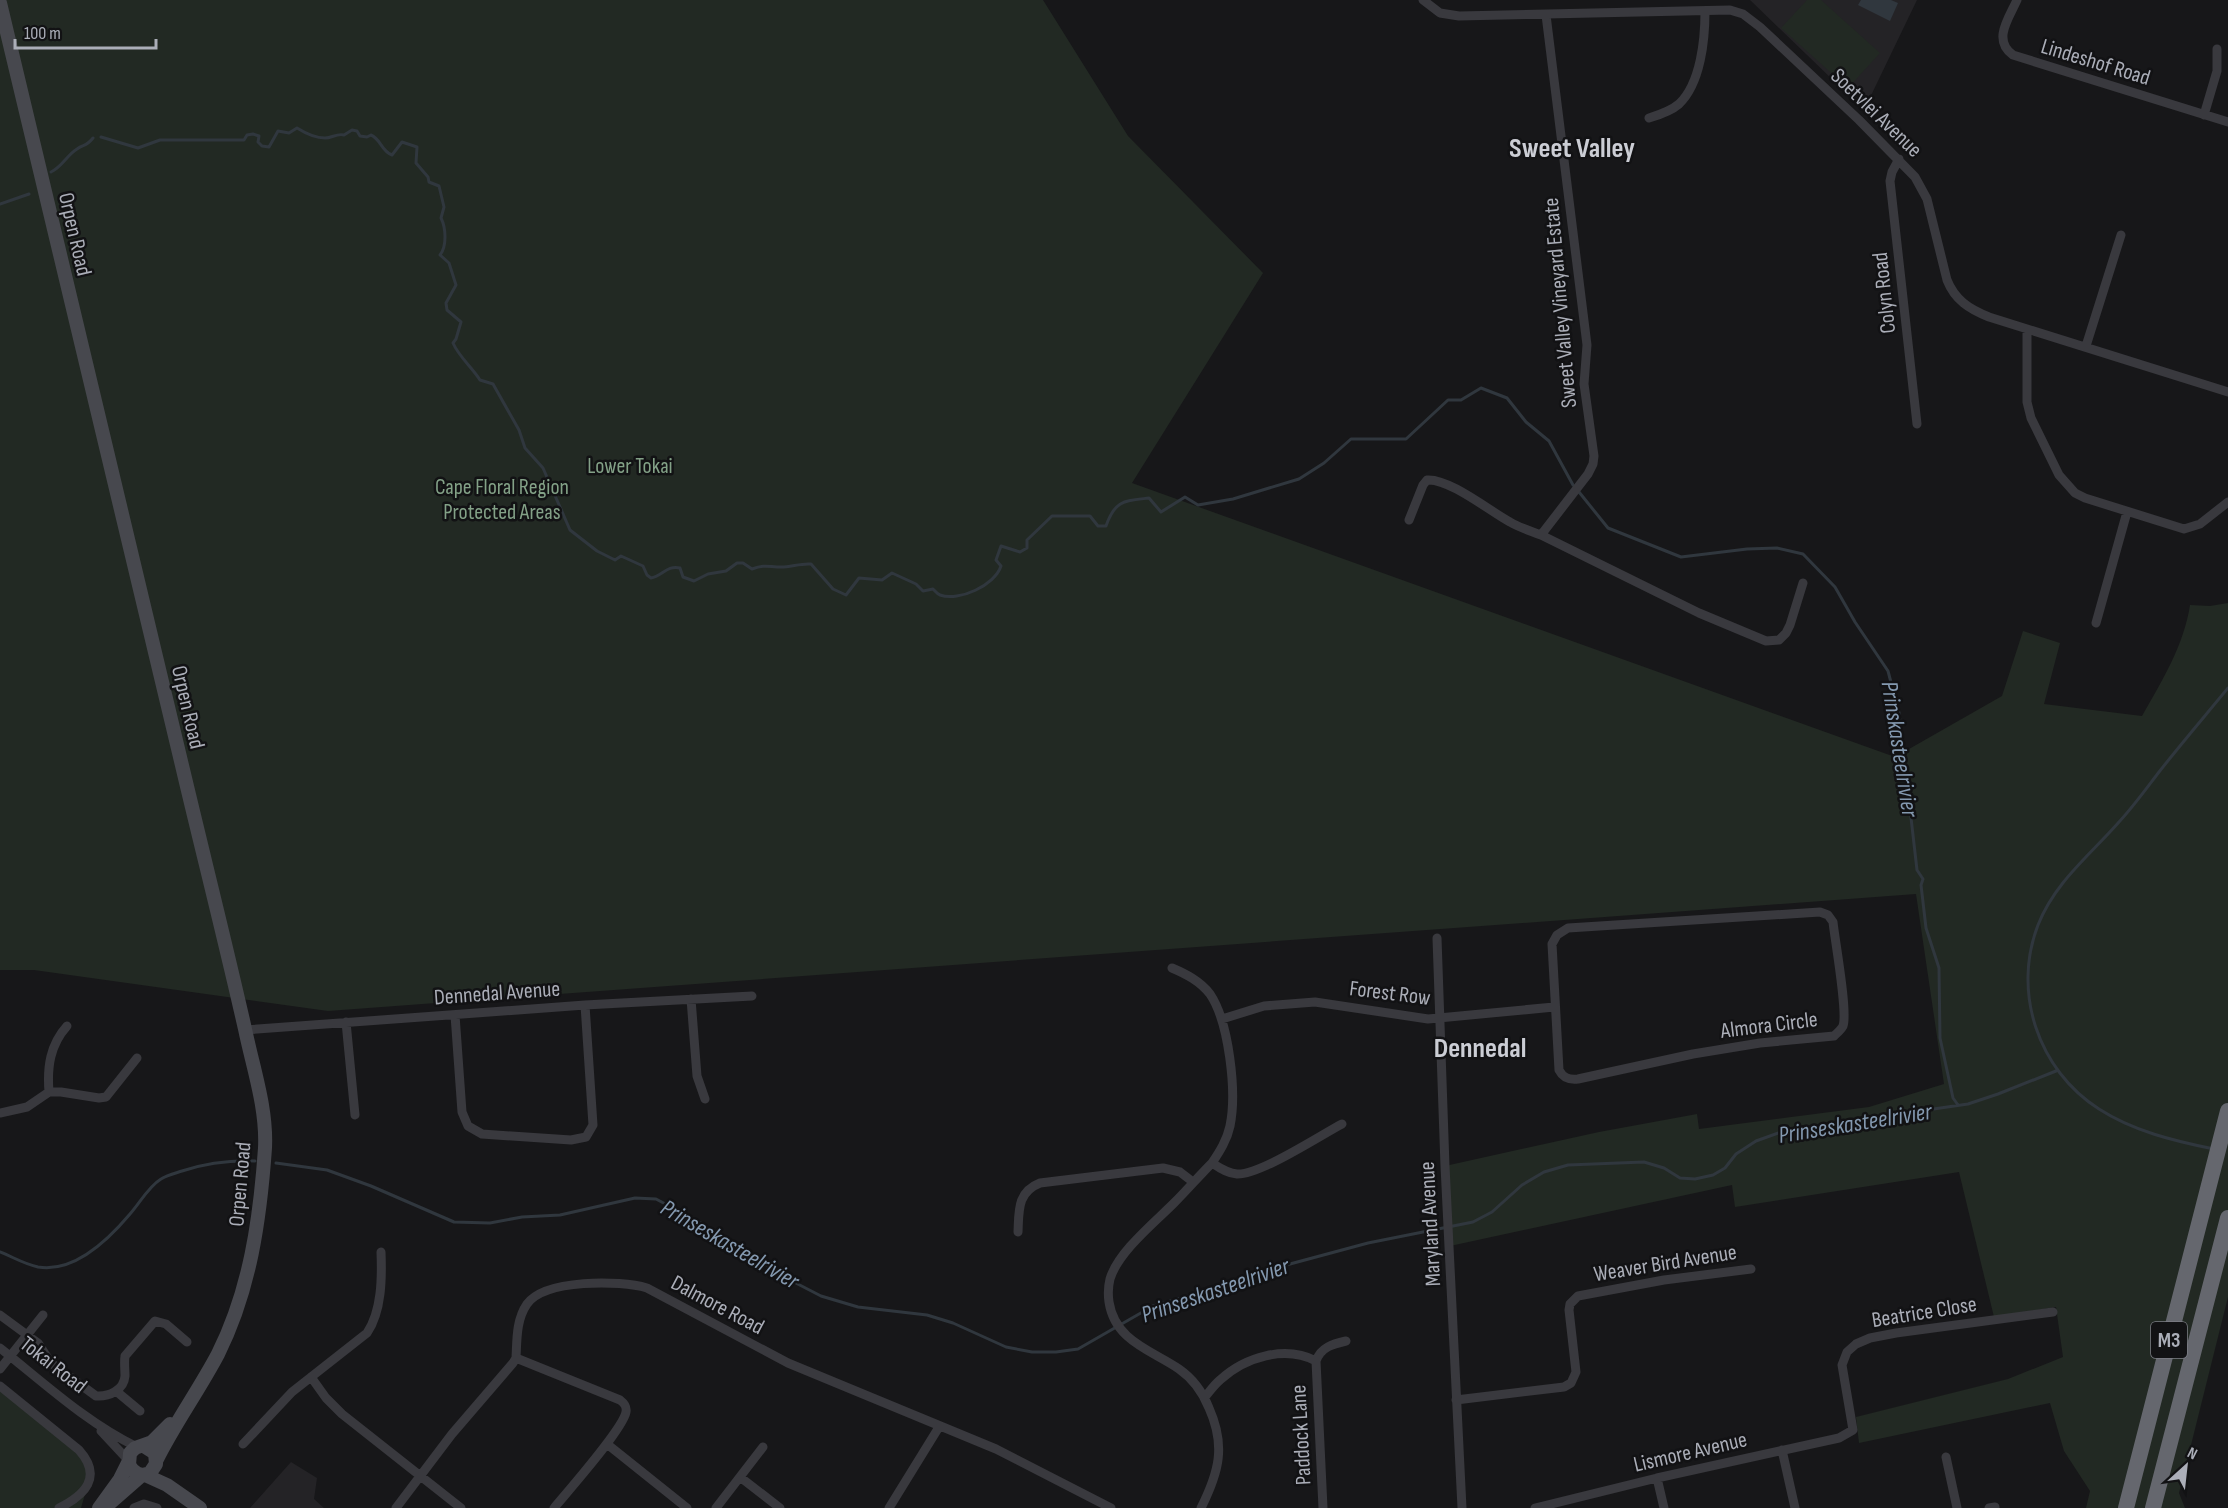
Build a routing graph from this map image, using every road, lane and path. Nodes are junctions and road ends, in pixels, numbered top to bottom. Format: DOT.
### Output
graph roads {
  1 [pos="1423,0"];
  2 [pos="2017,0"];
  3 [pos="0,3"];
  4 [pos="1705,11"];
  5 [pos="1546,15"];
  6 [pos="2217,49"];
  7 [pos="2204,115"];
  8 [pos="1649,118"];
  9 [pos="2228,123"];
  10 [pos="1899,159"];
  11 [pos="2121,235"];
  12 [pos="2027,329"];
  13 [pos="2086,346"];
  14 [pos="2228,392"];
  15 [pos="1917,424"];
  16 [pos="2228,502"];
  17 [pos="2127,512"];
  18 [pos="1409,520"];
  19 [pos="1541,535"];
  20 [pos="1803,583"];
  21 [pos="2096,623"];
  22 [pos="1437,938"];
  23 [pos="1172,968"];
  24 [pos="752,996"];
  25 [pos="691,999"];
  26 [pos="585,1005"];
  27 [pos="1554,1007"];
  28 [pos="455,1015"];
  29 [pos="1222,1018"];
  30 [pos="1439,1018"];
  31 [pos="346,1022"];
  32 [pos="66,1026"];
  33 [pos="245,1030"];
  34 [pos="137,1058"];
  35 [pos="49,1092"];
  36 [pos="705,1099"];
  37 [pos="0,1113"];
  38 [pos="355,1115"];
  39 [pos="2227,1116"];
  40 [pos="1342,1124"];
  41 [pos="1212,1163"];
  42 [pos="1193,1182"];
  43 [pos="2228,1218"];
  44 [pos="1018,1232"];
  45 [pos="381,1252"];
  46 [pos="1751,1269"];
  47 [pos="2053,1312"];
  48 [pos="0,1315"];
  49 [pos="43,1315"];
  50 [pos="26,1336"];
  51 [pos="1346,1341"];
  52 [pos="187,1342"];
  53 [pos="0,1348"];
  54 [pos="10,1356"];
  55 [pos="516,1358"];
  56 [pos="1316,1360"];
  57 [pos="0,1369"];
  58 [pos="311,1377"];
  59 [pos="0,1386"];
  60 [pos="116,1391"];
  61 [pos="1204,1397"];
  62 [pos="1456,1400"];
  63 [pos="140,1411"];
  64 [pos="182,1412"];
  65 [pos="82,1413"];
  66 [pos="939,1427"];
  67 [pos="1853,1430"];
  68 [pos="243,1444"];
  69 [pos="606,1444"];
  70 [pos="141,1447"];
  71 [pos="763,1447"];
  72 [pos="1782,1450"];
  73 [pos="1946,1457"];
  74 [pos="157,1460"];
  75 [pos="128,1461"];
  76 [pos="144,1475"];
  77 [pos="419,1475"];
  78 [pos="740,1477"];
  79 [pos="1657,1478"];
  80 [pos="1552,1506"];
  81 [pos="134,1507"];
  82 [pos="59,1508"];
  83 [pos="99,1508"];
  84 [pos="104,1508"];
  85 [pos="157,1508"];
  86 [pos="201,1508"];
  87 [pos="396,1508"];
  88 [pos="461,1508"];
  89 [pos="554,1508"];
  90 [pos="687,1508"];
  91 [pos="716,1508"];
  92 [pos="780,1508"];
  93 [pos="889,1508"];
  94 [pos="1111,1508"];
  95 [pos="1201,1508"];
  96 [pos="1323,1508"];
  97 [pos="1462,1508"];
  98 [pos="1535,1508"];
  99 [pos="1664,1508"];
  100 [pos="1795,1508"];
  101 [pos="1957,1508"];
  102 [pos="2126,1508"];
  103 [pos="2153,1508"];
  1 -- 5 [label="street, Soetvlei Avenue"];
  2 -- 7 [label="street, Lindeshof Road"];
  3 -- 33 [label="main road, Orpen Road"];
  4 -- 5 [label="street, Soetvlei Avenue"];
  4 -- 8 [label="street"];
  4 -- 10 [label="street, Soetvlei Avenue"];
  5 -- 19 [label="street, Sweet Valley Vineyard Estate"];
  6 -- 7 [label="street"];
  7 -- 9 [label="street, Lindeshof Road"];
  10 -- 12 [label="street, Soetvlei Avenue"];
  10 -- 15 [label="street, Colyn Road"];
  11 -- 13 [label="street"];
  12 -- 13 [label="street, Soetvlei Avenue"];
  12 -- 17 [label="street"];
  13 -- 14 [label="street, Soetvlei Avenue"];
  16 -- 17 [label="street"];
  17 -- 21 [label="street"];
  18 -- 19 [label="street"];
  19 -- 20 [label="street"];
  22 -- 30 [label="street, Maryland Avenue"];
  23 -- 29 [label="street"];
  24 -- 25 [label="street, Dennedal Avenue"];
  25 -- 26 [label="street, Dennedal Avenue"];
  25 -- 36 [label="street"];
  26 -- 28 [label="street, Dennedal Avenue"];
  26 -- 28 [label="street"];
  27 -- 27 [label="street, Almora Circle"];
  27 -- 30 [label="street, Forest Row"];
  28 -- 31 [label="street, Dennedal Avenue"];
  29 -- 30 [label="street, Forest Row"];
  29 -- 41 [label="street"];
  30 -- 62 [label="street, Maryland Avenue"];
  31 -- 33 [label="street, Dennedal Avenue"];
  31 -- 38 [label="street"];
  32 -- 35 [label="street"];
  33 -- 64 [label="main road, Orpen Road"];
  34 -- 35 [label="street"];
  35 -- 37 [label="street"];
  39 -- 102 [label="highway, M3"];
  40 -- 41 [label="street"];
  41 -- 42 [label="street"];
  42 -- 44 [label="street"];
  42 -- 61 [label="street"];
  43 -- 103 [label="highway, M3"];
  45 -- 58 [label="street"];
  46 -- 62 [label="street, Weaver Bird Avenue"];
  47 -- 67 [label="street, Beatrice Close"];
  48 -- 50 [label="street"];
  49 -- 50 [label="street"];
  50 -- 54 [label="street"];
  50 -- 60 [label="street"];
  51 -- 56 [label="street, Paddock Lane"];
  52 -- 60 [label="street"];
  53 -- 54 [label="street, Tokai Road"];
  54 -- 57 [label="street"];
  54 -- 65 [label="street, Tokai Road"];
  55 -- 66 [label="street, Dalmore Road"];
  55 -- 69 [label="street"];
  55 -- 77 [label="street"];
  56 -- 61 [label="street, Paddock Lane"];
  56 -- 96 [label="street, Paddock Lane"];
  58 -- 68 [label="street"];
  58 -- 77 [label="street"];
  59 -- 82 [label="street"];
  60 -- 63 [label="street"];
  61 -- 95 [label="street"];
  62 -- 97 [label="street, Maryland Avenue"];
  64 -- 70 [label="main road, Orpen Road"];
  64 -- 74 [label="main road, Orpen Road"];
  65 -- 70 [label="street, Tokai Road"];
  65 -- 75 [label="street, Tokai Road"];
  66 -- 93 [label="street"];
  66 -- 94 [label="street, Dalmore Road"];
  67 -- 72 [label="street, Lismore Avenue"];
  69 -- 89 [label="street"];
  69 -- 90 [label="street"];
  70 -- 74 [label="main road"];
  70 -- 75 [label="main road"];
  71 -- 78 [label="street"];
  72 -- 79 [label="street, Lismore Avenue"];
  72 -- 100 [label="street"];
  73 -- 101 [label="street"];
  74 -- 76 [label="main road"];
  74 -- 86 [label="main road"];
  75 -- 76 [label="main road"];
  75 -- 83 [label="main road"];
  76 -- 84 [label="main road"];
  76 -- 86 [label="main road"];
  77 -- 87 [label="street"];
  77 -- 88 [label="street"];
  78 -- 91 [label="street"];
  78 -- 92 [label="street"];
  79 -- 80 [label="street, Lismore Avenue"];
  79 -- 99 [label="street"];
  80 -- 98 [label="street, Lismore Avenue"];
  81 -- 85 [label="street"];
}
